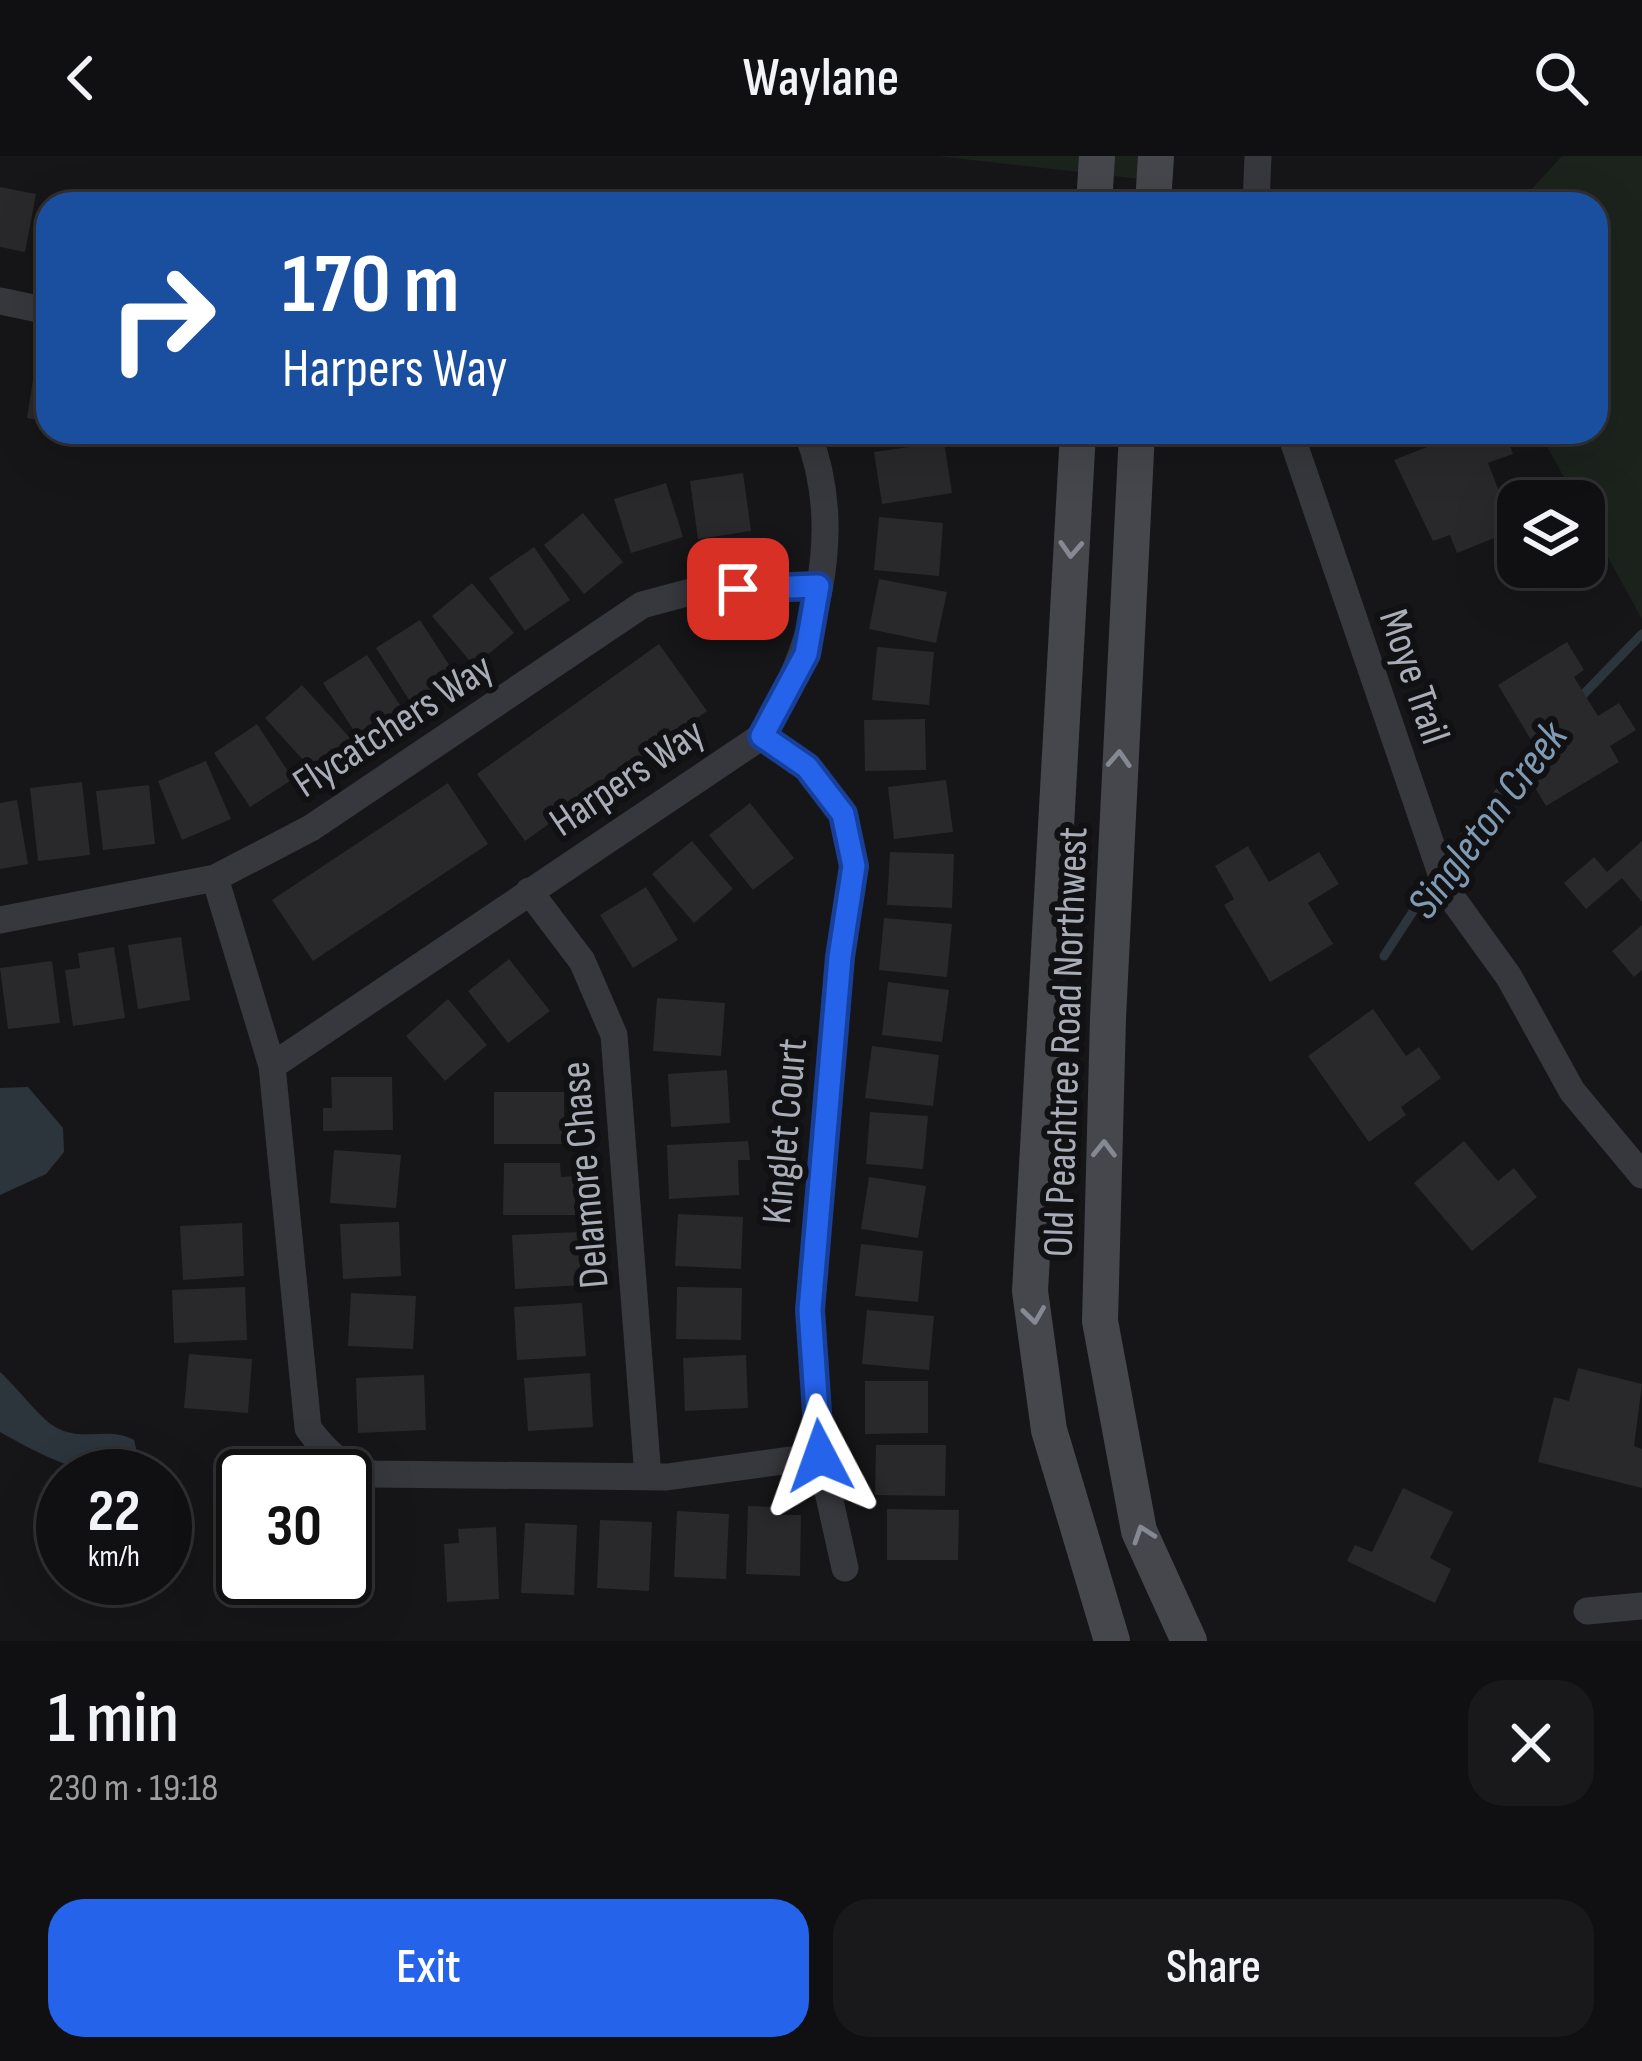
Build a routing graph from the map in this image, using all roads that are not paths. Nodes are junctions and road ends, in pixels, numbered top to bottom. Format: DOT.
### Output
graph roads {
  1 [pos="1096,156"];
  2 [pos="1156,156"];
  3 [pos="1258,156"];
  4 [pos="1094,192"];
  5 [pos="1154,192"];
  6 [pos="1256,192"];
  7 [pos="0,301"];
  8 [pos="36,308"];
  9 [pos="811,444"];
  10 [pos="1077,444"];
  11 [pos="1136,444"];
  12 [pos="1294,444"];
  13 [pos="818,586"];
  14 [pos="762,736"];
  15 [pos="215,878"];
  16 [pos="529,891"];
  17 [pos="0,920"];
  18 [pos="272,1066"];
  19 [pos="1642,1175"];
  20 [pos="820,1456"];
  21 [pos="648,1477"];
  22 [pos="845,1568"];
  23 [pos="1642,1606"];
  24 [pos="1586,1611"];
  25 [pos="1112,1641"];
  26 [pos="1190,1641"];
  1 -- 4 [label="main road"];
  2 -- 5 [label="main road"];
  3 -- 6 [label="street"];
  7 -- 8 [label="street"];
  9 -- 13 [label="street, Harpers Way"];
  10 -- 25 [label="main road, Old Peachtree Road Northwest, one-way"];
  26 -- 11 [label="main road, Old Peachtree Road Northwest, one-way"];
  12 -- 19 [label="street, Moye Trail"];
  13 -- 14 [label="street, Harpers Way"];
  13 -- 15 [label="street, Flycatchers Way"];
  14 -- 16 [label="street, Harpers Way"];
  14 -- 20 [label="street, Kinglet Court"];
  15 -- 17 [label="street, Flycatchers Way"];
  15 -- 18 [label="street"];
  16 -- 18 [label="street, Harpers Way"];
  16 -- 21 [label="street, Delamore Chase"];
  18 -- 21 [label="street"];
  20 -- 21 [label="street"];
  20 -- 22 [label="street, Kinglet Court"];
  23 -- 24 [label="street"];
}
